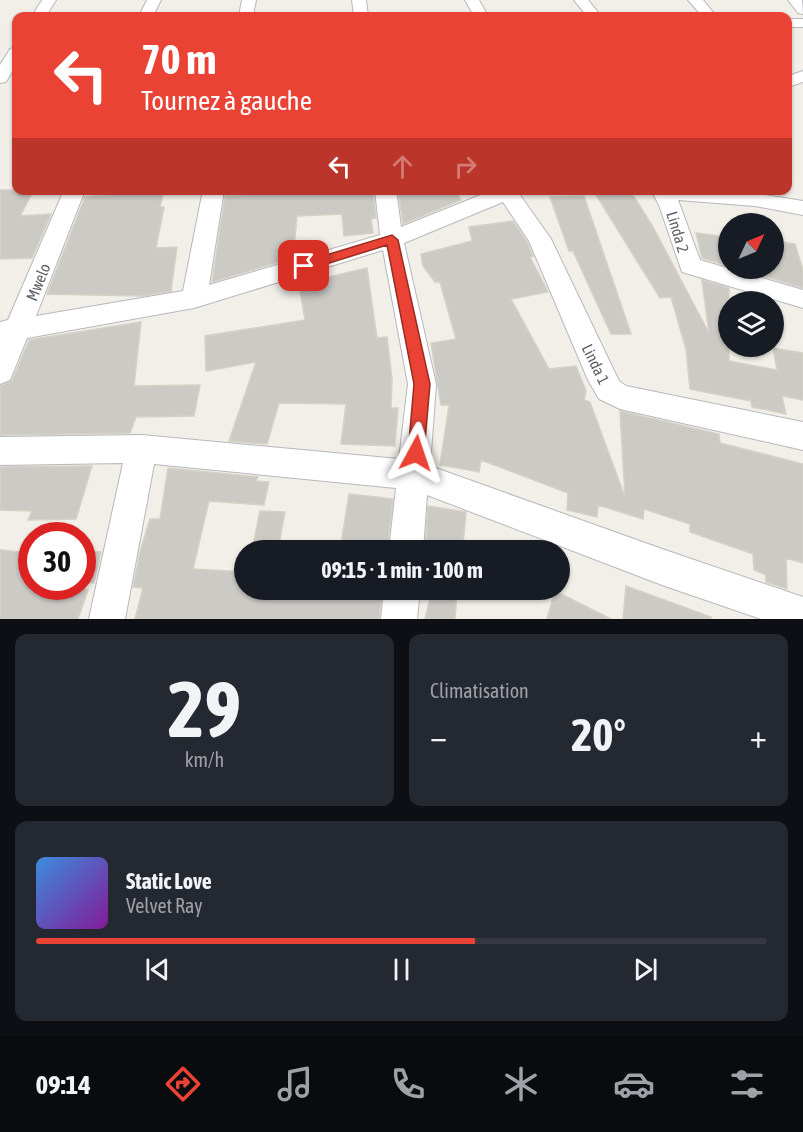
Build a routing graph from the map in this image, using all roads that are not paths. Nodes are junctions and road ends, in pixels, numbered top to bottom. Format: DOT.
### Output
graph roads {
  1 [pos="581,0"];
  2 [pos="695,0"];
  3 [pos="795,0"];
  4 [pos="803,10"];
  5 [pos="591,12"];
  6 [pos="706,12"];
  7 [pos="12,59"];
  8 [pos="0,79"];
  9 [pos="73,195"];
  10 [pos="213,195"];
  11 [pos="386,195"];
  12 [pos="504,195"];
  13 [pos="513,195"];
  14 [pos="663,195"];
  15 [pos="703,195"];
  16 [pos="803,208"];
  17 [pos="392,240"];
  18 [pos="194,299"];
  19 [pos="803,299"];
  20 [pos="10,330"];
  21 [pos="0,372"];
  22 [pos="803,436"];
  23 [pos="142,449"];
  24 [pos="0,451"];
  25 [pos="414,476"];
  26 [pos="407,540"];
  27 [pos="401,600"];
  28 [pos="803,615"];
  29 [pos="107,619"];
  30 [pos="399,619"];
  1 -- 5 [label="street"];
  2 -- 6 [label="street"];
  3 -- 4 [label="street"];
  7 -- 8 [label="street"];
  9 -- 20 [label="street, Mwelo"];
  10 -- 18 [label="street"];
  11 -- 17 [label="street"];
  12 -- 17 [label="street"];
  13 -- 22 [label="street, Linda 1"];
  14 -- 19 [label="street, Linda 2"];
  15 -- 16 [label="street"];
  17 -- 18 [label="street"];
  17 -- 25 [label="street"];
  18 -- 20 [label="street"];
  20 -- 21 [label="street, Mwelo"];
  23 -- 24 [label="street"];
  23 -- 25 [label="street"];
  23 -- 29 [label="street"];
  25 -- 26 [label="street"];
  25 -- 28 [label="street"];
  27 -- 30 [label="street"];
}
